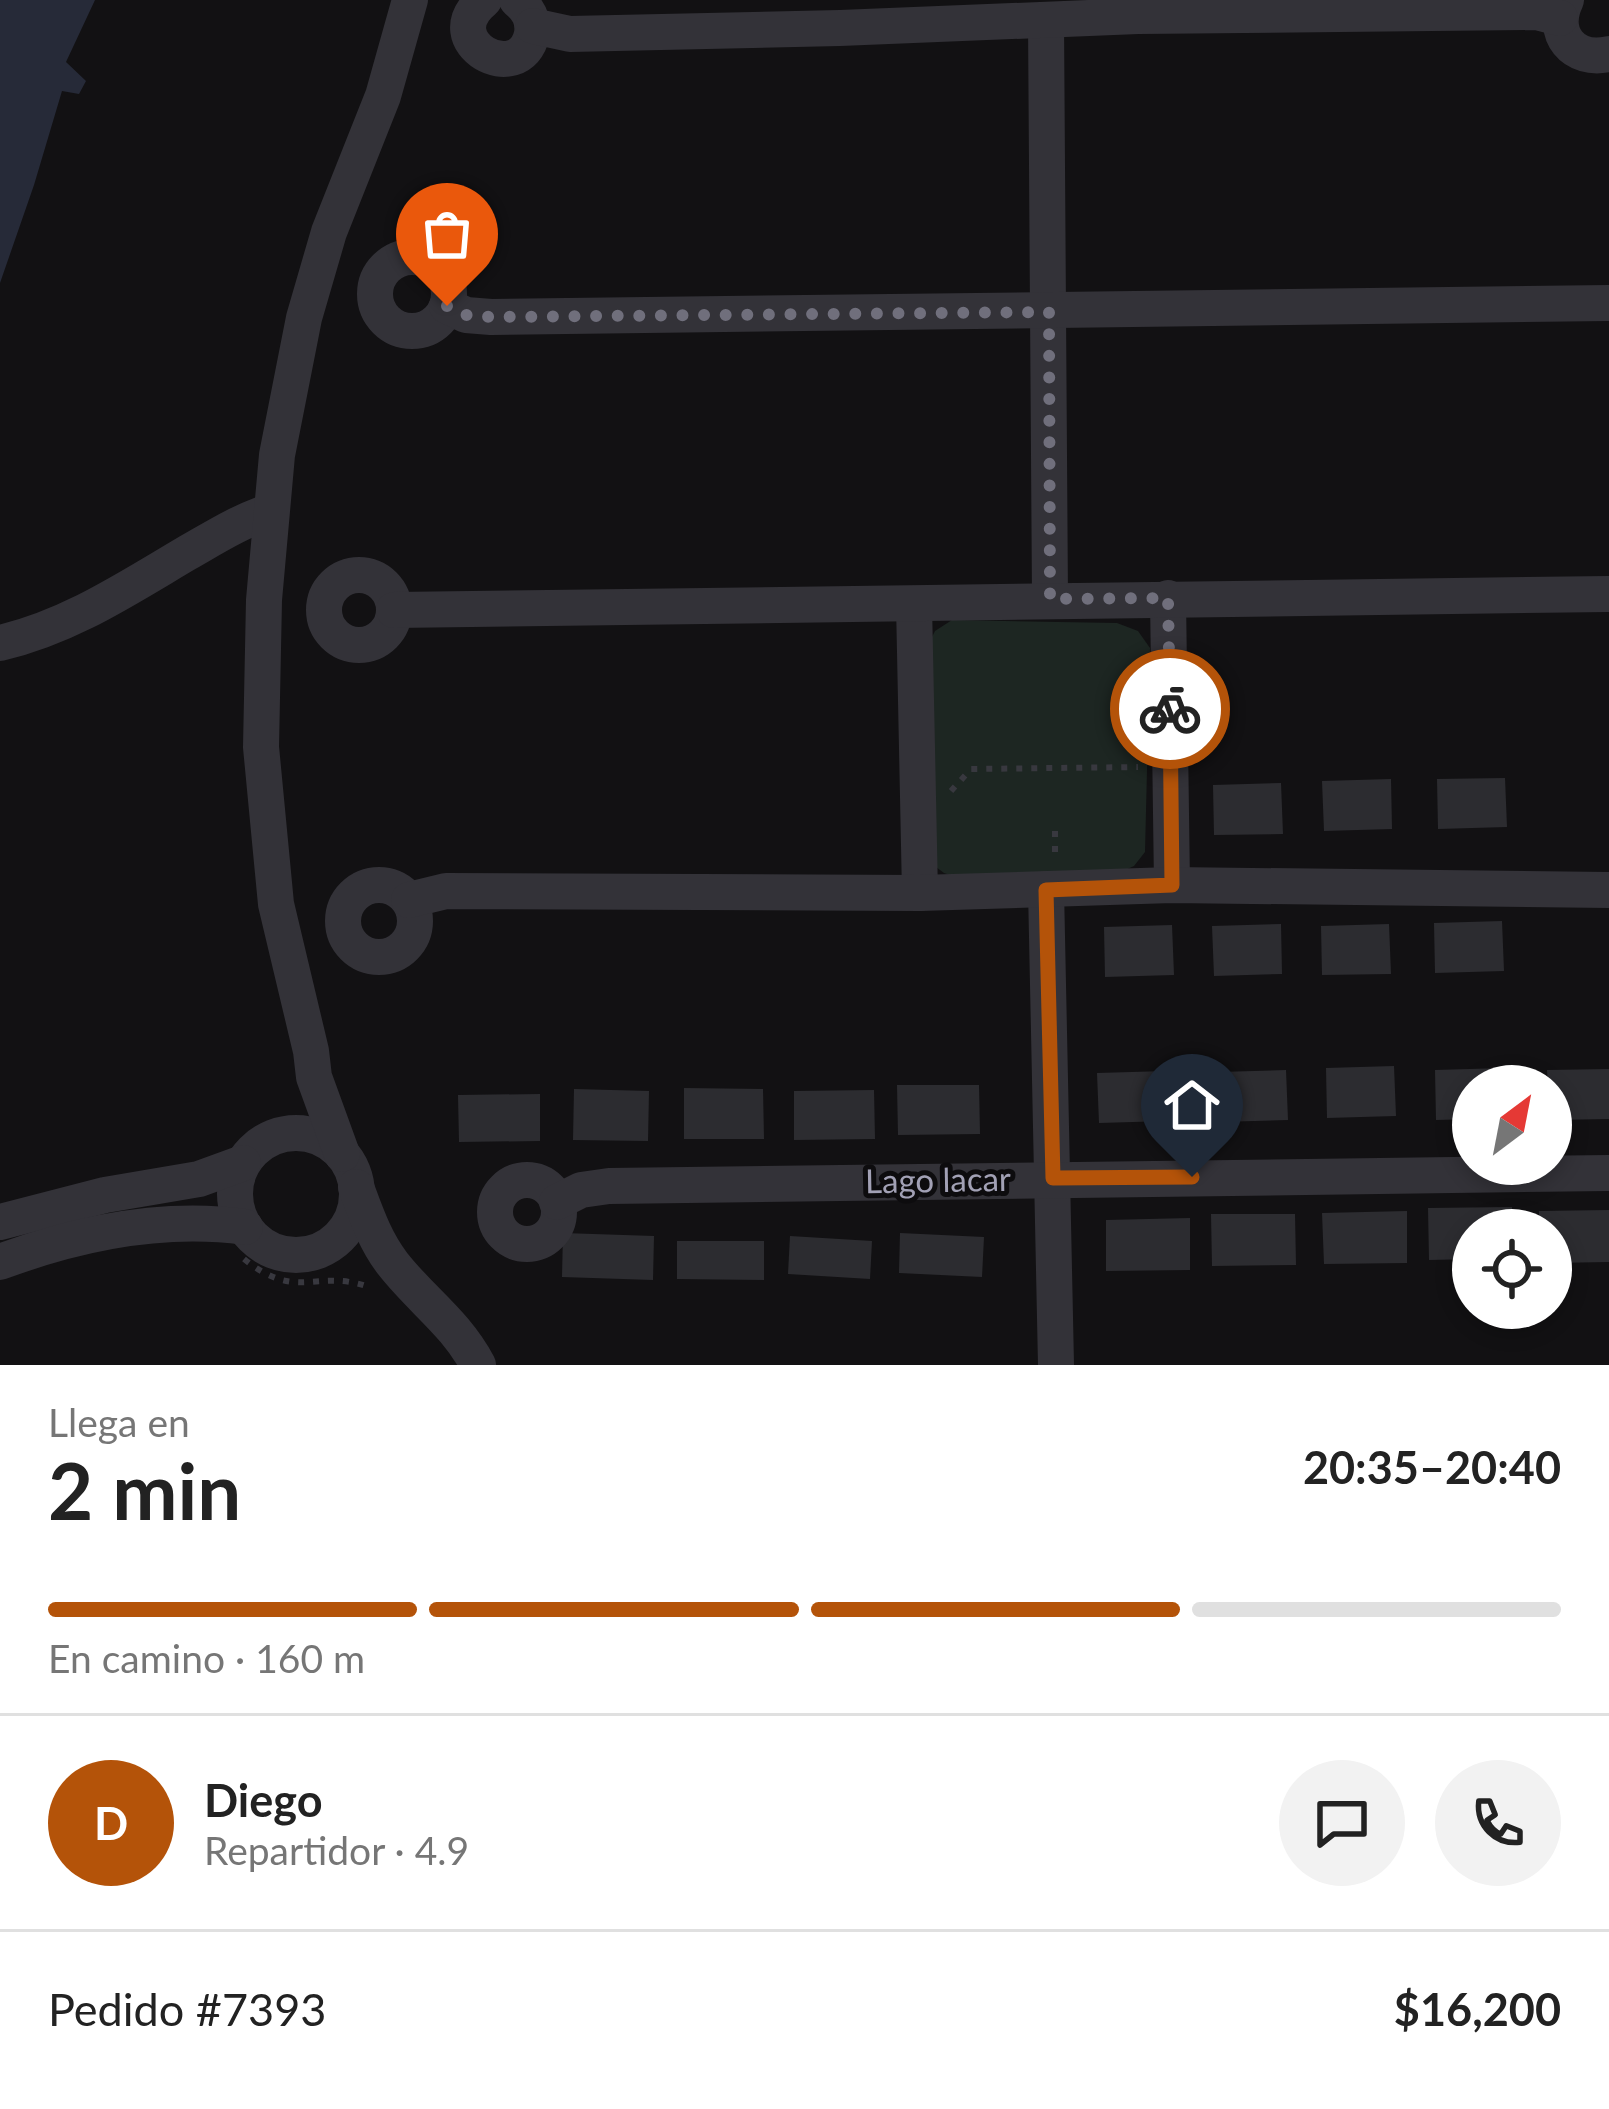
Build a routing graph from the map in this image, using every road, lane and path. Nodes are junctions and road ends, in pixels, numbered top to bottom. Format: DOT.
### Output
graph roads {
  1 [pos="409,4"];
  2 [pos="1138,8"];
  3 [pos="1550,8"];
  4 [pos="477,11"];
  5 [pos="525,13"];
  6 [pos="840,14"];
  7 [pos="1046,21"];
  8 [pos="1609,54"];
  9 [pos="1609,303"];
  10 [pos="447,306"];
  11 [pos="1049,312"];
  12 [pos="271,511"];
  13 [pos="1609,594"];
  14 [pos="1168,598"];
  15 [pos="1050,599"];
  16 [pos="914,604"];
  17 [pos="394,610"];
  18 [pos="0,643"];
  19 [pos="1143,766"];
  20 [pos="945,797"];
  21 [pos="1054,832"];
  22 [pos="1051,878"];
  23 [pos="1172,885"];
  24 [pos="1609,890"];
  25 [pos="920,892"];
  26 [pos="409,901"];
  27 [pos="314,1077"];
  28 [pos="255,1152"];
  29 [pos="349,1170"];
  30 [pos="1609,1173"];
  31 [pos="1053,1178"];
  32 [pos="557,1202"];
  33 [pos="16,1225"];
  34 [pos="241,1240"];
  35 [pos="315,1252"];
  36 [pos="0,1262"];
  37 [pos="0,1275"];
  38 [pos="410,1283"];
  39 [pos="370,1288"];
  40 [pos="478,1365"];
  41 [pos="1056,1365"];
  1 -- 4 [label="street"];
  1 -- 12 [label="street"];
  2 -- 3 [label="street"];
  2 -- 7 [label="street"];
  3 -- 8 [label="street"];
  4 -- 5 [label="street"];
  5 -- 6 [label="street"];
  6 -- 7 [label="street"];
  7 -- 11 [label="street"];
  9 -- 11 [label="street"];
  10 -- 11 [label="street"];
  11 -- 15 [label="street"];
  12 -- 18 [label="street"];
  12 -- 27 [label="street"];
  13 -- 14 [label="street"];
  14 -- 15 [label="street"];
  14 -- 23 [label="street"];
  15 -- 16 [label="street"];
  16 -- 17 [label="street"];
  16 -- 25 [label="street"];
  19 -- 20 [label="path"];
  21 -- 22 [label="path"];
  22 -- 23 [label="street"];
  22 -- 25 [label="street"];
  22 -- 31 [label="street"];
  23 -- 24 [label="street"];
  25 -- 26 [label="street"];
  27 -- 28 [label="street"];
  27 -- 29 [label="street"];
  28 -- 29 [label="street"];
  28 -- 33 [label="street"];
  28 -- 34 [label="street"];
  29 -- 35 [label="street"];
  29 -- 38 [label="street"];
  30 -- 31 [label="street, Lago lacar"];
  31 -- 32 [label="street, Lago lacar"];
  31 -- 41 [label="street"];
  33 -- 34 [label="street"];
  33 -- 36 [label="street"];
  33 -- 37 [label="street"];
  34 -- 35 [label="street"];
  34 -- 39 [label="path"];
  35 -- 38 [label="street"];
  38 -- 40 [label="street"];
}
